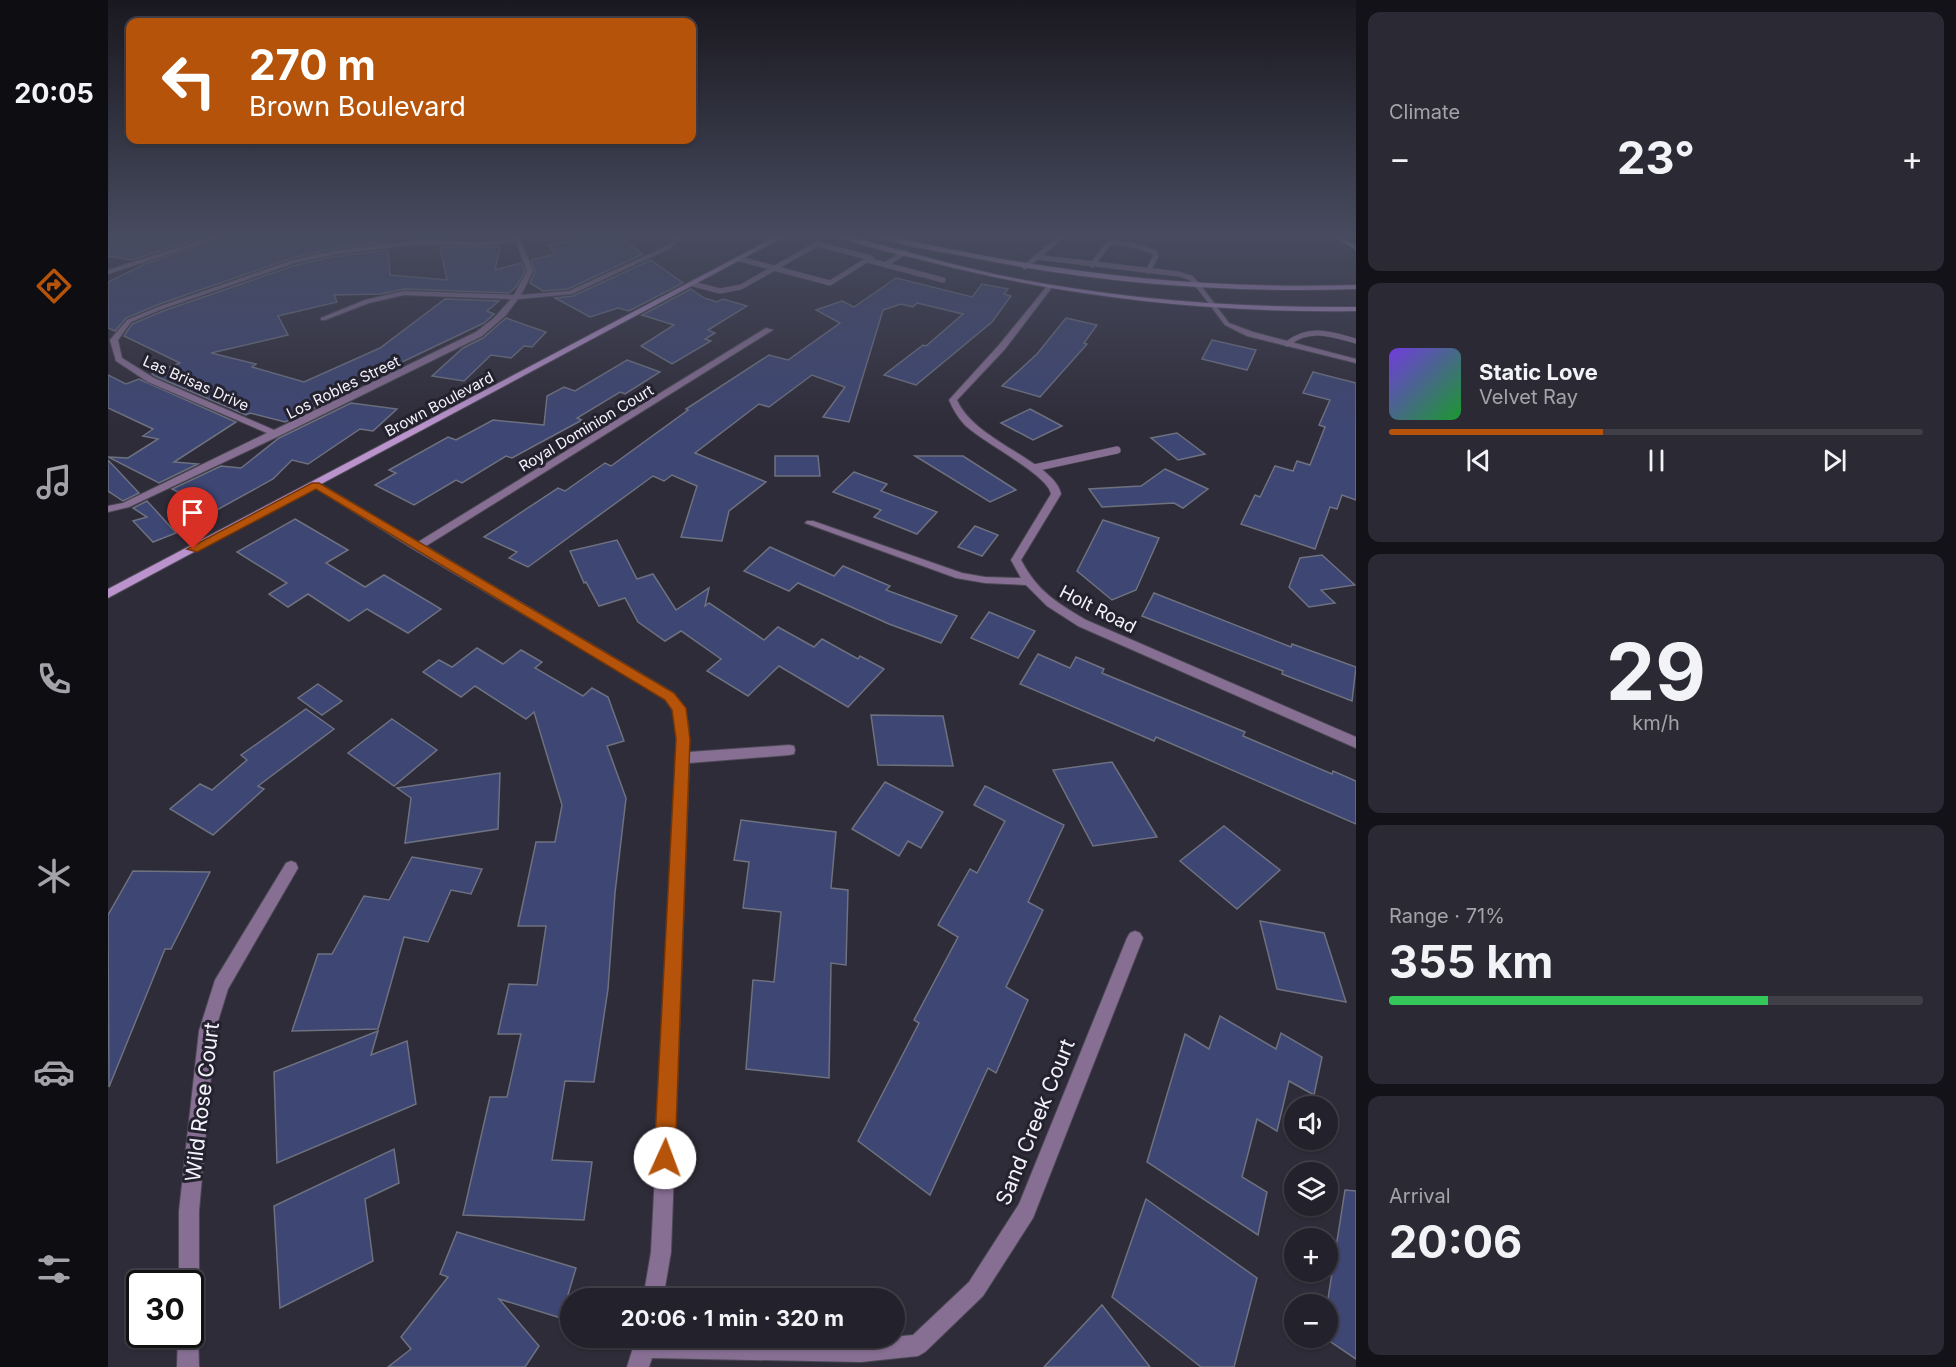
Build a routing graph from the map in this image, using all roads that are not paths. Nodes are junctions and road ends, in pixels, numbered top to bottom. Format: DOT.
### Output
graph roads {
  1 [pos="184,300"];
  2 [pos="373,300"];
  3 [pos="516,300"];
  4 [pos="663,300"];
  5 [pos="1039,300"];
  6 [pos="1147,300"];
  7 [pos="1209,300"];
  8 [pos="1213,305"];
  9 [pos="1356,309"];
  10 [pos="323,319"];
  11 [pos="769,330"];
  12 [pos="1356,341"];
  13 [pos="1287,344"];
  14 [pos="1356,361"];
  15 [pos="276,434"];
  16 [pos="1117,450"];
  17 [pos="1034,468"];
  18 [pos="316,485"];
  19 [pos="108,509"];
  20 [pos="810,523"];
  21 [pos="417,547"];
  22 [pos="1026,582"];
  23 [pos="108,594"];
  24 [pos="1356,743"];
  25 [pos="789,750"];
  26 [pos="682,758"];
  27 [pos="291,868"];
  28 [pos="1135,938"];
  29 [pos="189,1270"];
  30 [pos="655,1288"];
  31 [pos="188,1348"];
  32 [pos="643,1351"];
  33 [pos="188,1367"];
  1 -- 15 [label="street, Las Brisas Drive"];
  2 -- 10 [label="street"];
  3 -- 15 [label="street, Los Robles Street"];
  4 -- 18 [label="main road, Brown Boulevard"];
  5 -- 17 [label="street"];
  6 -- 8 [label="main road"];
  7 -- 8 [label="street"];
  8 -- 9 [label="main road"];
  8 -- 13 [label="street"];
  11 -- 21 [label="street, Royal Dominion Court"];
  12 -- 13 [label="lane"];
  13 -- 14 [label="street"];
  15 -- 19 [label="street, Los Robles Street"];
  16 -- 17 [label="lane"];
  17 -- 22 [label="street"];
  18 -- 21 [label="street"];
  18 -- 23 [label="main road, Brown Boulevard"];
  20 -- 22 [label="street"];
  21 -- 26 [label="street"];
  22 -- 24 [label="street, Holt Road"];
  25 -- 26 [label="street"];
  26 -- 30 [label="street"];
  27 -- 29 [label="street, Wild Rose Court"];
  28 -- 32 [label="street, Sand Creek Court"];
  31 -- 33 [label="street"];
}
